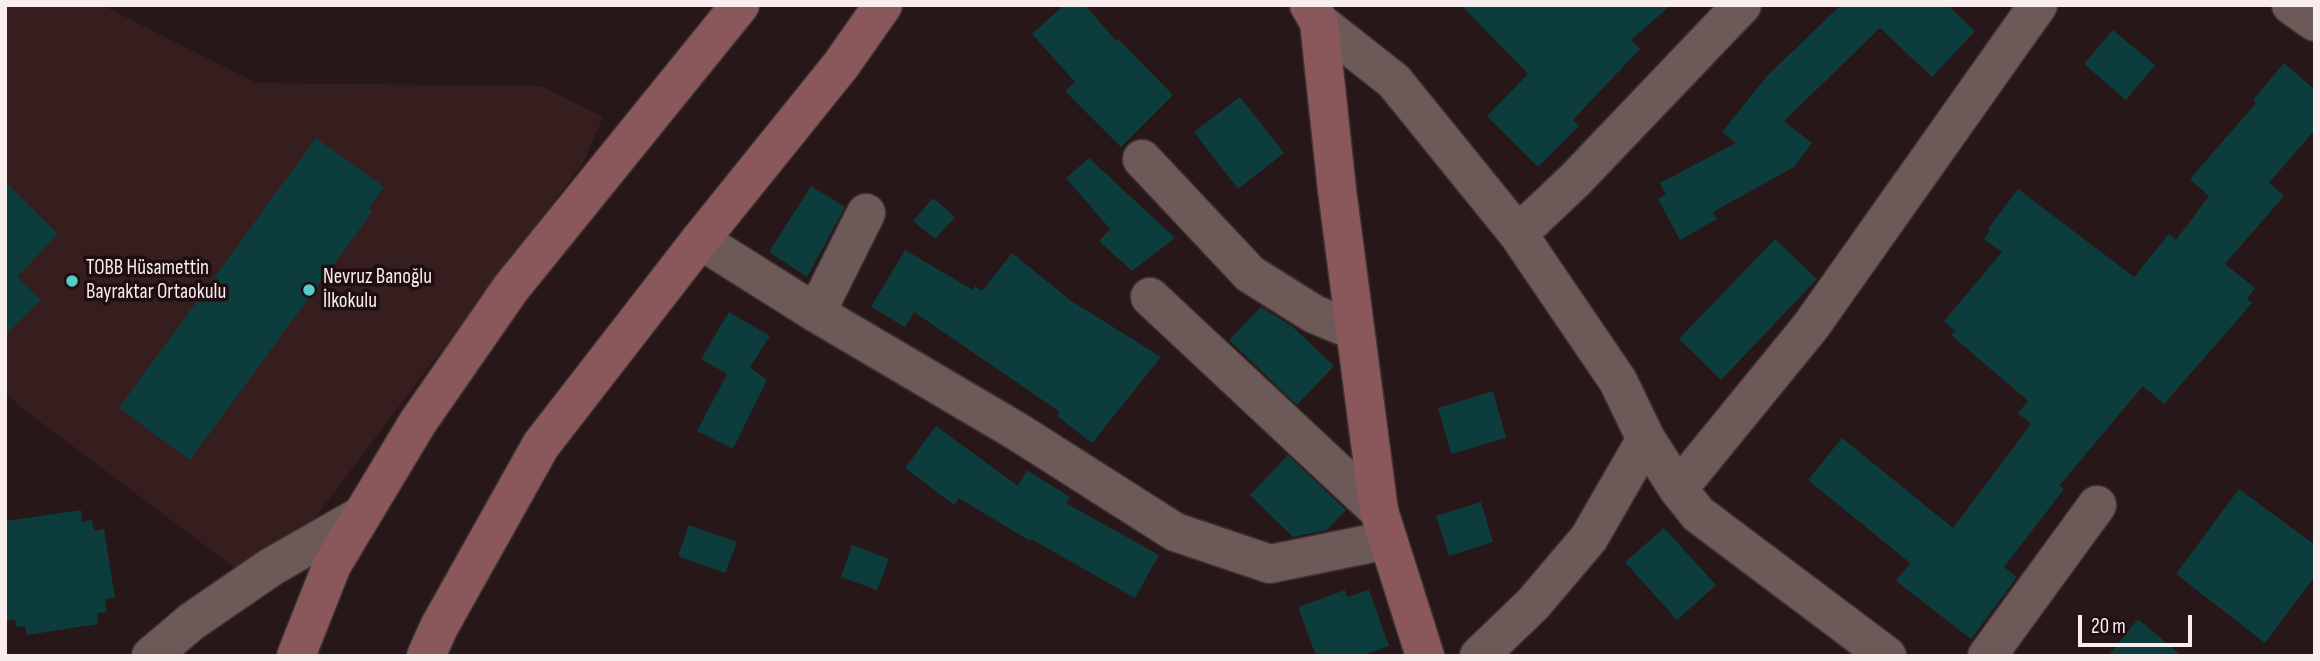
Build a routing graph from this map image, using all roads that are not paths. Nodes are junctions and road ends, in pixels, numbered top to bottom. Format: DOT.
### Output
graph roads {
  1 [pos="740,5"];
  2 [pos="883,5"];
  3 [pos="1742,5"];
  4 [pos="2038,5"];
  5 [pos="2291,5"];
  6 [pos="1314,14"];
  7 [pos="2315,22"];
  8 [pos="1142,159"];
  9 [pos="866,213"];
  10 [pos="1518,234"];
  11 [pos="700,240"];
  12 [pos="1150,297"];
  13 [pos="816,313"];
  14 [pos="1355,331"];
  15 [pos="1646,439"];
  16 [pos="1678,489"];
  17 [pos="2097,505"];
  18 [pos="362,515"];
  19 [pos="1384,526"];
  20 [pos="151,656"];
  21 [pos="296,656"];
  22 [pos="426,656"];
  23 [pos="1425,656"];
  24 [pos="1479,656"];
  25 [pos="1887,656"];
  26 [pos="1986,656"];
  1 -- 18 [label="street"];
  2 -- 11 [label="street"];
  3 -- 10 [label="street"];
  4 -- 16 [label="street"];
  5 -- 7 [label="street"];
  6 -- 10 [label="street"];
  6 -- 14 [label="street"];
  8 -- 14 [label="street"];
  9 -- 13 [label="street"];
  10 -- 15 [label="street"];
  11 -- 13 [label="street"];
  11 -- 22 [label="street"];
  12 -- 19 [label="street"];
  13 -- 19 [label="street"];
  14 -- 19 [label="street"];
  15 -- 16 [label="street"];
  15 -- 24 [label="street"];
  16 -- 25 [label="street"];
  17 -- 26 [label="street"];
  18 -- 20 [label="street"];
  18 -- 21 [label="street"];
  19 -- 23 [label="street"];
}
